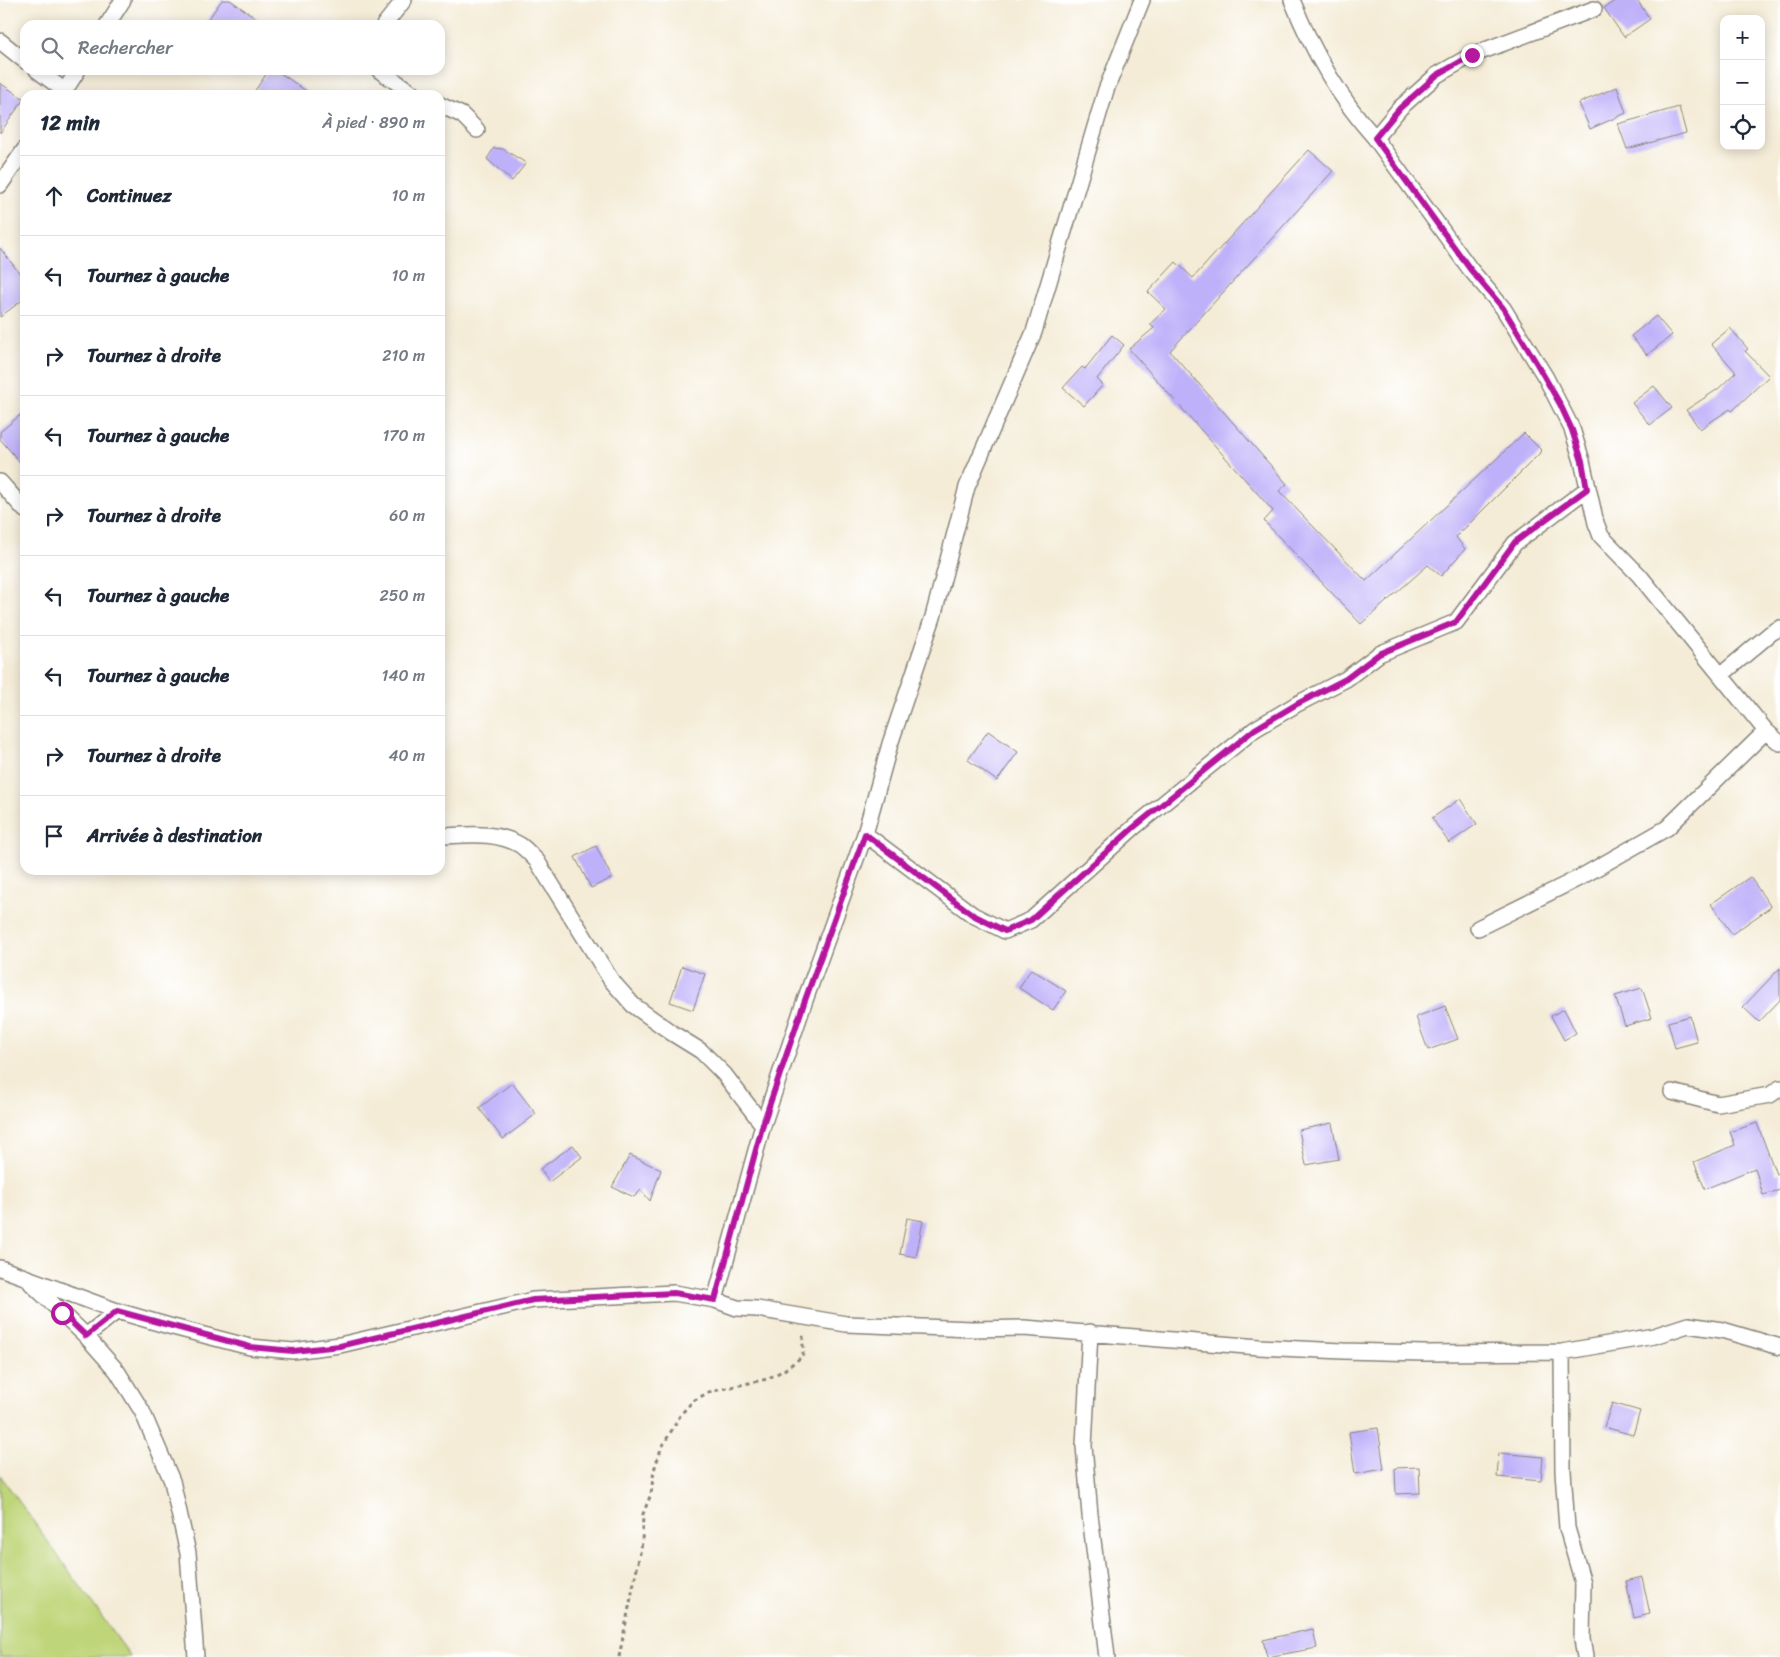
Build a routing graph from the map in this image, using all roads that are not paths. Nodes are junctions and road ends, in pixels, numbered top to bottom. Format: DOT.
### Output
graph roads {
  1 [pos="123,0"];
  2 [pos="404,0"];
  3 [pos="1142,0"];
  4 [pos="1292,0"];
  5 [pos="1594,8"];
  6 [pos="110,20"];
  7 [pos="388,20"];
  8 [pos="0,41"];
  9 [pos="20,56"];
  10 [pos="43,75"];
  11 [pos="75,75"];
  12 [pos="386,75"];
  13 [pos="60,90"];
  14 [pos="65,90"];
  15 [pos="408,90"];
  16 [pos="445,107"];
  17 [pos="477,130"];
  18 [pos="1375,138"];
  19 [pos="20,156"];
  20 [pos="0,185"];
  21 [pos="0,482"];
  22 [pos="1587,489"];
  23 [pos="20,504"];
  24 [pos="1780,628"];
  25 [pos="1721,675"];
  26 [pos="1766,731"];
  27 [pos="1780,743"];
  28 [pos="865,834"];
  29 [pos="445,836"];
  30 [pos="1478,928"];
  31 [pos="1780,1088"];
  32 [pos="1672,1092"];
  33 [pos="763,1124"];
  34 [pos="0,1268"];
  35 [pos="26,1279"];
  36 [pos="715,1300"];
  37 [pos="117,1311"];
  38 [pos="1090,1332"];
  39 [pos="86,1336"];
  40 [pos="1780,1347"];
  41 [pos="1562,1352"];
  42 [pos="196,1657"];
  43 [pos="1107,1657"];
  44 [pos="1585,1657"];
  1 -- 6 [label="street"];
  2 -- 7 [label="street"];
  3 -- 28 [label="street"];
  4 -- 18 [label="street"];
  5 -- 18 [label="street"];
  8 -- 9 [label="street"];
  10 -- 13 [label="street"];
  11 -- 14 [label="street"];
  12 -- 15 [label="street"];
  16 -- 17 [label="street"];
  18 -- 22 [label="street"];
  19 -- 20 [label="street"];
  21 -- 23 [label="street"];
  22 -- 25 [label="street"];
  22 -- 28 [label="street"];
  24 -- 25 [label="street"];
  25 -- 26 [label="street"];
  26 -- 27 [label="street"];
  26 -- 30 [label="street"];
  28 -- 33 [label="street"];
  29 -- 33 [label="street"];
  31 -- 32 [label="street"];
  33 -- 36 [label="street"];
  34 -- 35 [label="street"];
  35 -- 37 [label="street"];
  35 -- 39 [label="street"];
  36 -- 37 [label="street"];
  36 -- 38 [label="street"];
  37 -- 39 [label="street"];
  38 -- 41 [label="street"];
  38 -- 43 [label="street"];
  39 -- 42 [label="street"];
  40 -- 41 [label="street"];
  41 -- 44 [label="street"];
}
